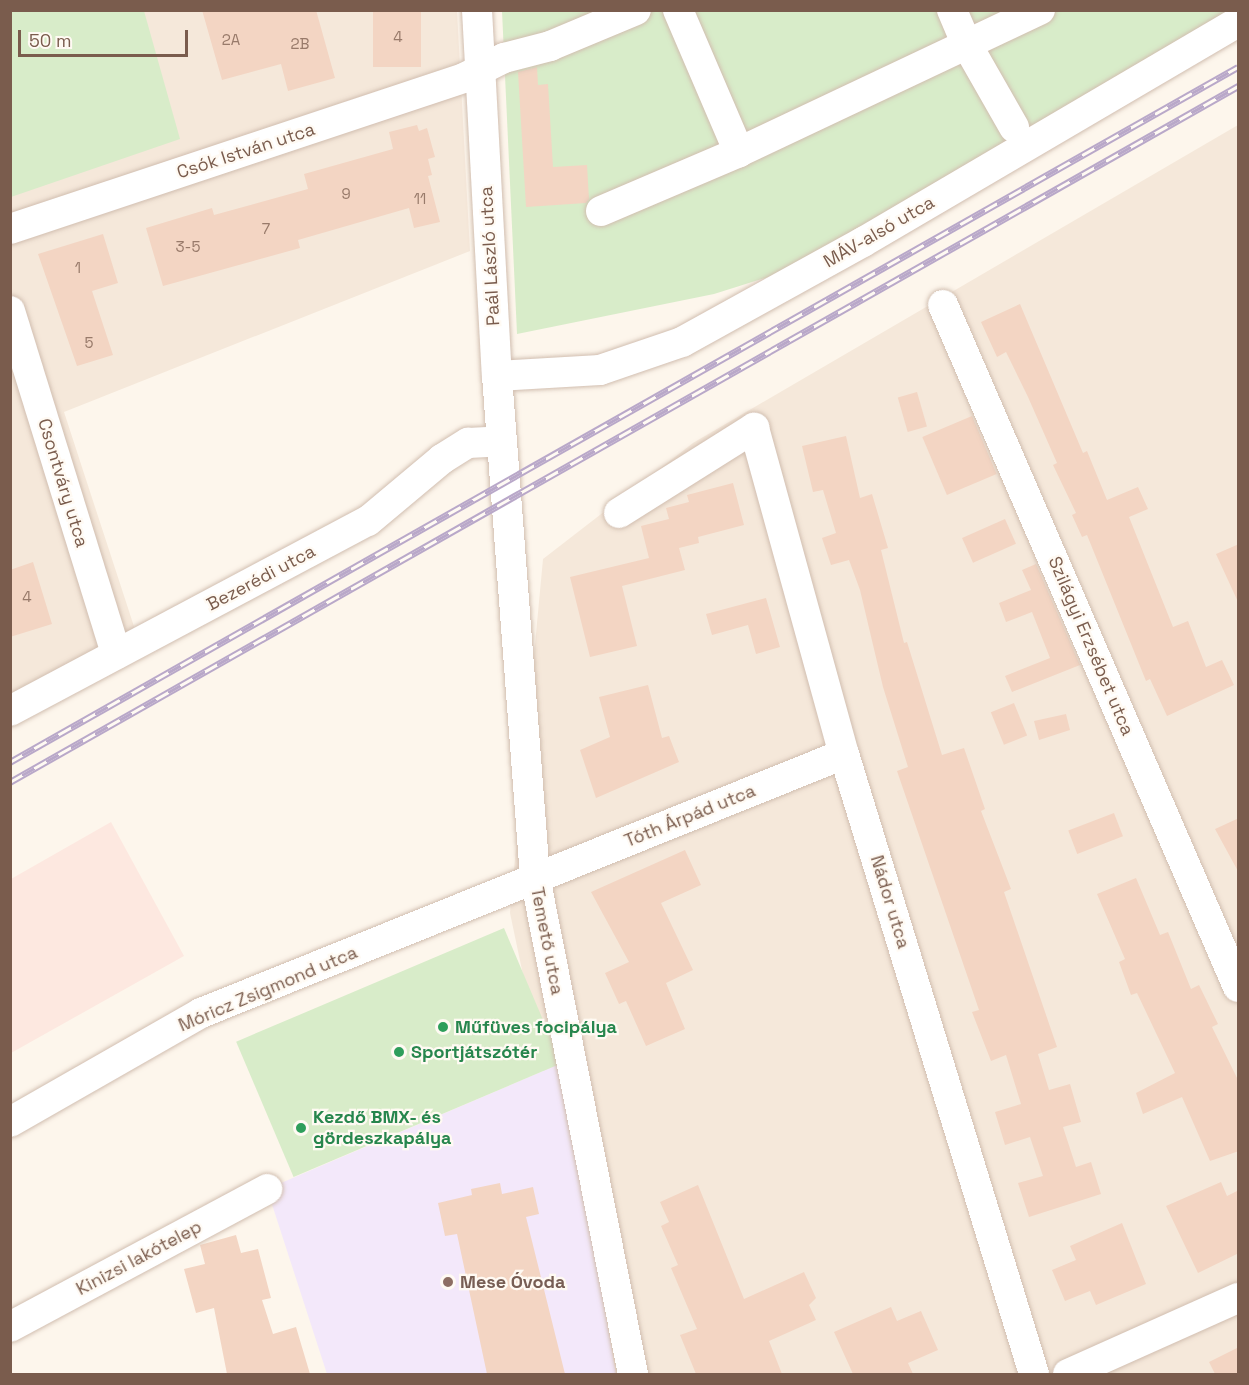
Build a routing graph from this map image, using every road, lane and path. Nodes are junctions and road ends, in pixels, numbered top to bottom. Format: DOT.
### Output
graph roads {
  1 [pos="477,10"];
  2 [pos="636,10"];
  3 [pos="678,10"];
  4 [pos="952,10"];
  5 [pos="1040,10"];
  6 [pos="1239,22"];
  7 [pos="966,43"];
  8 [pos="480,69"];
  9 [pos="1014,127"];
  10 [pos="739,152"];
  11 [pos="601,211"];
  12 [pos="10,229"];
  13 [pos="943,305"];
  14 [pos="10,311"];
  15 [pos="496,376"];
  16 [pos="502,441"];
  17 [pos="509,501"];
  18 [pos="619,513"];
  19 [pos="116,654"];
  20 [pos="10,711"];
  21 [pos="844,754"];
  22 [pos="535,878"];
  23 [pos="1239,987"];
  24 [pos="10,1122"];
  25 [pos="267,1189"];
  26 [pos="1239,1298"];
  27 [pos="10,1327"];
  28 [pos="633,1374"];
  29 [pos="1034,1374"];
  30 [pos="1068,1374"];
  1 -- 8 [label="street, Paál László utca"];
  2 -- 8 [label="street, Csók István utca"];
  3 -- 10 [label="street"];
  4 -- 7 [label="street"];
  5 -- 7 [label="street"];
  6 -- 15 [label="street, MÁV-alsó utca"];
  7 -- 9 [label="street"];
  7 -- 10 [label="street"];
  8 -- 12 [label="street, Csók István utca"];
  8 -- 15 [label="street, Paál László utca"];
  10 -- 11 [label="street"];
  13 -- 23 [label="street, Szilágyi Erzsébet utca"];
  14 -- 19 [label="street, Csontváry utca"];
  15 -- 16 [label="street, Paál László utca"];
  16 -- 17 [label="street, Paál László utca"];
  16 -- 19 [label="street, Bezerédi utca"];
  17 -- 22 [label="street, Temető utca"];
  18 -- 21 [label="street, Nádor utca"];
  19 -- 20 [label="street, Bezerédi utca"];
  21 -- 22 [label="street, Tóth Árpád utca"];
  21 -- 29 [label="street, Nádor utca"];
  22 -- 24 [label="street, Móricz Zsigmond utca"];
  22 -- 28 [label="street, Temető utca"];
  25 -- 27 [label="street, Kinizsi lakótelep"];
  26 -- 30 [label="street"];
}
